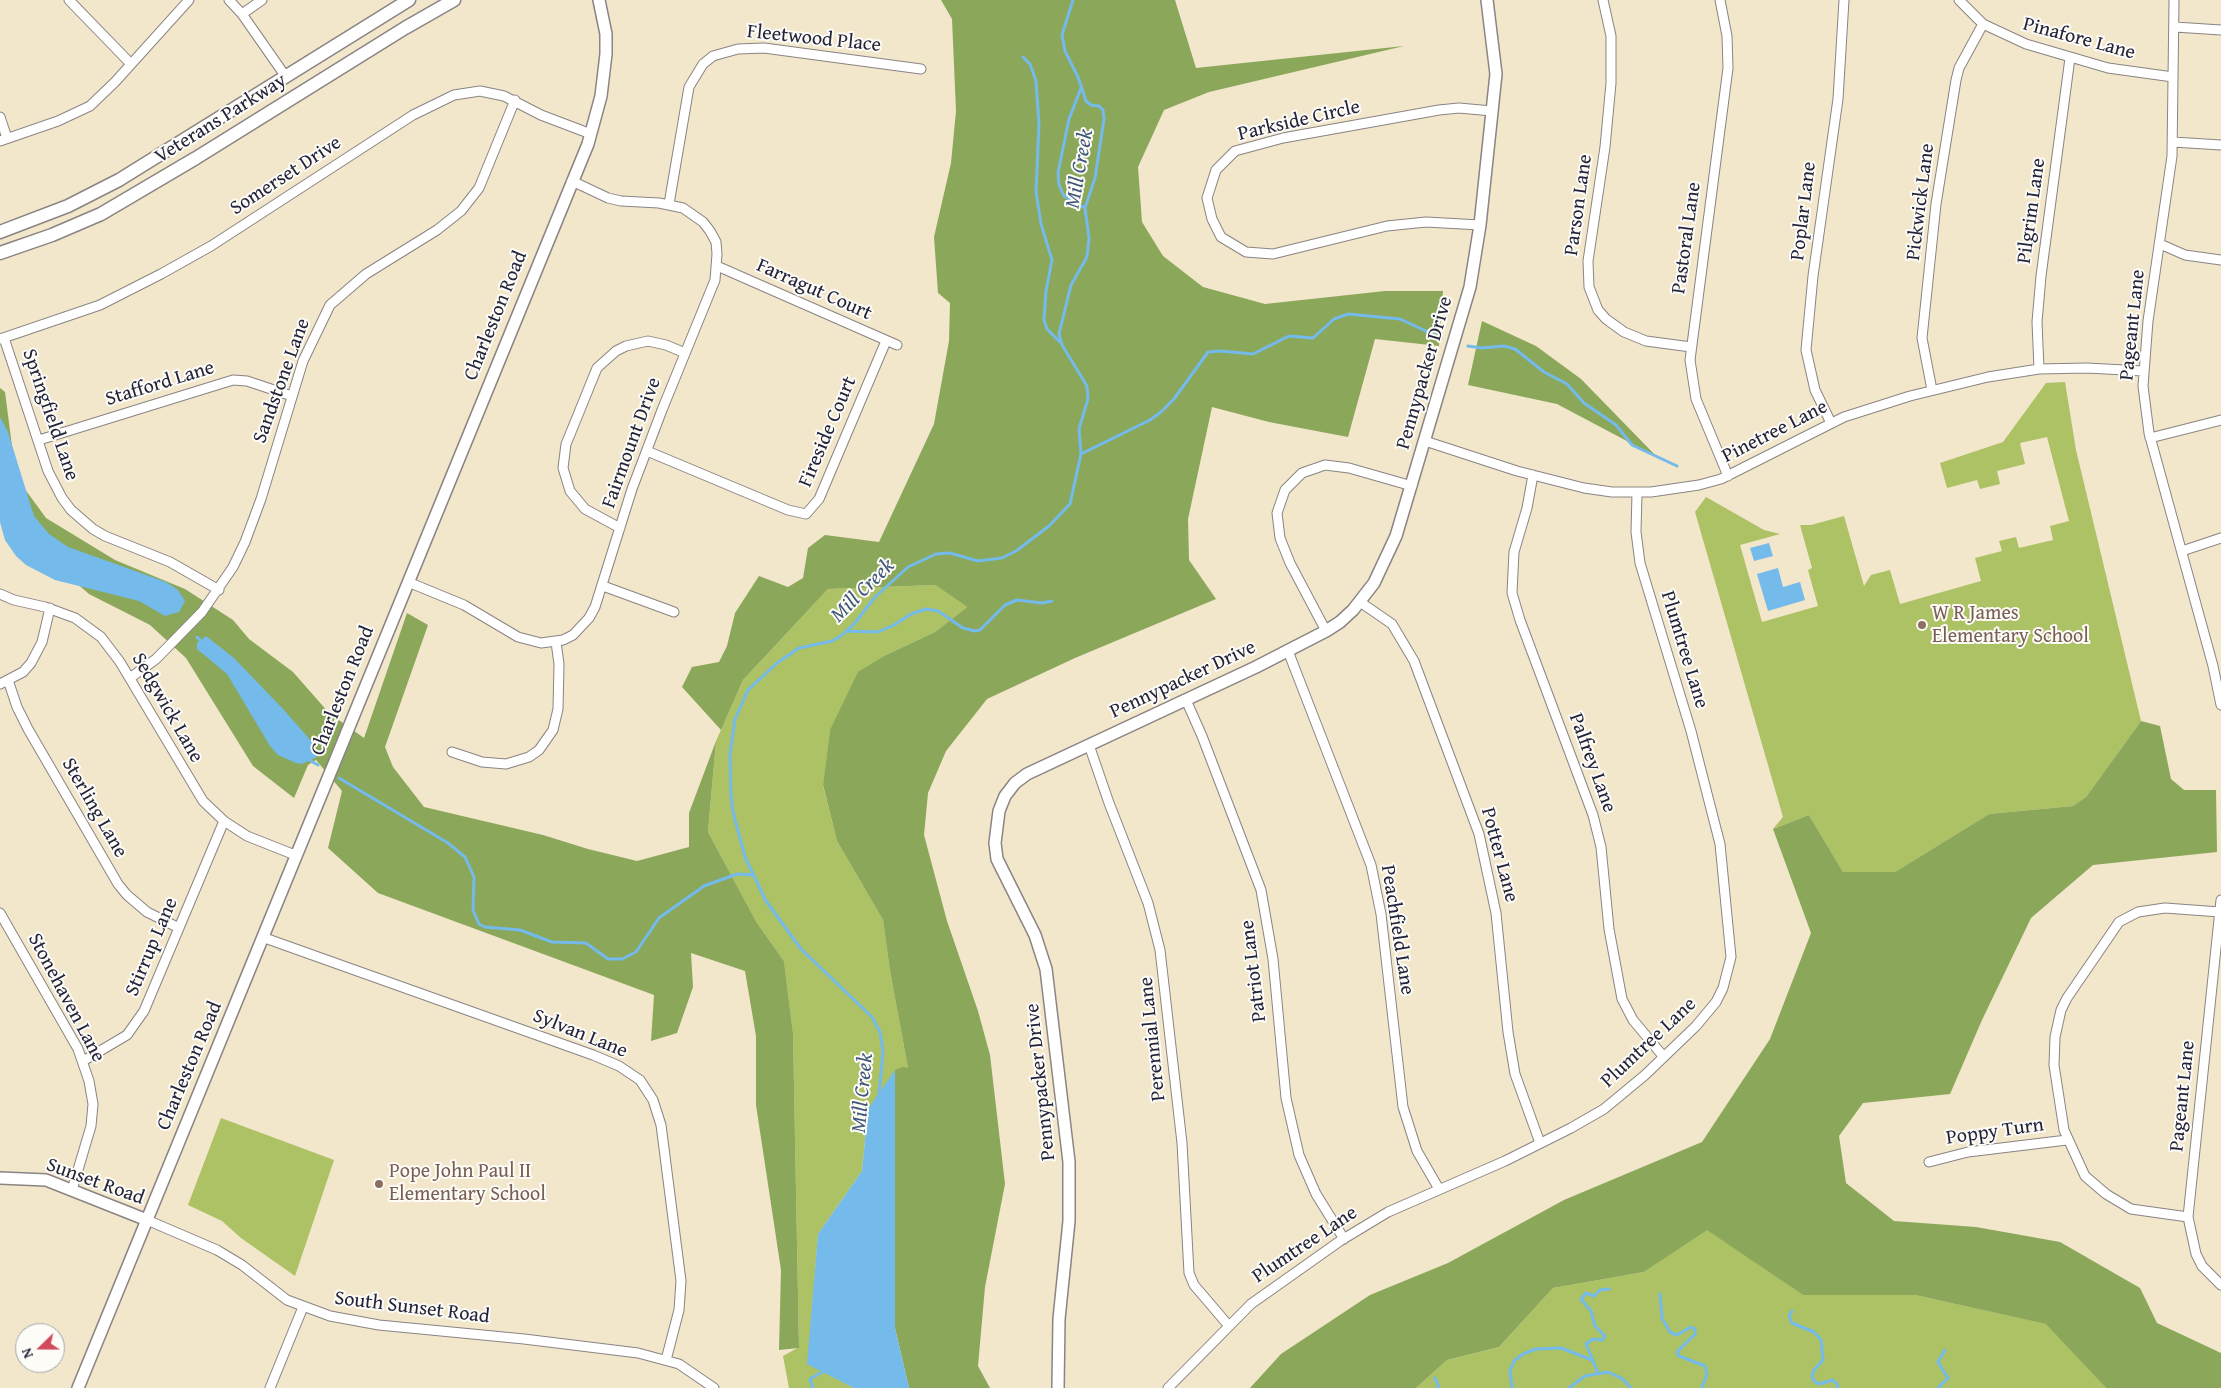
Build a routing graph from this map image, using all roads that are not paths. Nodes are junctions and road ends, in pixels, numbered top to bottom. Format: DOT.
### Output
graph roads {
  1 [pos="69,0"];
  2 [pos="189,0"];
  3 [pos="229,0"];
  4 [pos="262,0"];
  5 [pos="409,0"];
  6 [pos="454,0"];
  7 [pos="599,0"];
  8 [pos="1487,0"];
  9 [pos="1603,0"];
  10 [pos="1720,0"];
  11 [pos="1844,0"];
  12 [pos="1959,0"];
  13 [pos="2174,0"];
  14 [pos="242,14"];
  15 [pos="1982,24"];
  16 [pos="2175,27"];
  17 [pos="2221,30"];
  18 [pos="2070,58"];
  19 [pos="131,64"];
  20 [pos="922,69"];
  21 [pos="286,77"];
  22 [pos="2173,77"];
  23 [pos="515,100"];
  24 [pos="1492,111"];
  25 [pos="0,117"];
  26 [pos="591,134"];
  27 [pos="4,140"];
  28 [pos="2172,142"];
  29 [pos="2221,145"];
  30 [pos="572,181"];
  31 [pos="669,204"];
  32 [pos="1480,225"];
  33 [pos="0,232"];
  34 [pos="2160,244"];
  35 [pos="0,253"];
  36 [pos="2221,260"];
  37 [pos="717,266"];
  38 [pos="2,338"];
  39 [pos="886,341"];
  40 [pos="897,345"];
  41 [pos="1692,347"];
  42 [pos="685,353"];
  43 [pos="2038,370"];
  44 [pos="2143,370"];
  45 [pos="1932,390"];
  46 [pos="292,396"];
  47 [pos="2221,420"];
  48 [pos="1832,423"];
  49 [pos="2150,438"];
  50 [pos="39,440"];
  51 [pos="1425,441"];
  52 [pos="647,451"];
  53 [pos="1533,475"];
  54 [pos="1728,476"];
  55 [pos="1412,486"];
  56 [pos="1637,493"];
  57 [pos="620,528"];
  58 [pos="2221,538"];
  59 [pos="2182,551"];
  60 [pos="408,582"];
  61 [pos="602,586"];
  62 [pos="219,590"];
  63 [pos="0,594"];
  64 [pos="1360,602"];
  65 [pos="50,608"];
  66 [pos="674,612"];
  67 [pos="1326,631"];
  68 [pos="556,642"];
  69 [pos="1288,651"];
  70 [pos="2217,664"];
  71 [pos="130,678"];
  72 [pos="4,682"];
  73 [pos="1186,700"];
  74 [pos="2221,705"];
  75 [pos="1090,745"];
  76 [pos="452,752"];
  77 [pos="224,821"];
  78 [pos="295,855"];
  79 [pos="2221,900"];
  80 [pos="2220,912"];
  81 [pos="0,913"];
  82 [pos="179,928"];
  83 [pos="262,937"];
  84 [pos="1663,1056"];
  85 [pos="82,1061"];
  86 [pos="2067,1140"];
  87 [pos="1540,1143"];
  88 [pos="1929,1162"];
  89 [pos="0,1178"];
  90 [pos="72,1190"];
  91 [pos="1439,1190"];
  92 [pos="2188,1217"];
  93 [pos="147,1220"];
  94 [pos="1344,1239"];
  95 [pos="2221,1284"];
  96 [pos="303,1307"];
  97 [pos="1229,1326"];
  98 [pos="666,1360"];
  99 [pos="78,1388"];
  100 [pos="270,1388"];
  101 [pos="714,1388"];
  102 [pos="1058,1388"];
  103 [pos="1168,1388"];
  1 -- 19 [label="street"];
  2 -- 19 [label="street"];
  3 -- 14 [label="street"];
  4 -- 14 [label="street"];
  5 -- 21 [label="main road, Veterans Parkway"];
  6 -- 35 [label="main road, Veterans Parkway"];
  7 -- 26 [label="street, Charleston Road"];
  8 -- 24 [label="street, Pennypacker Drive"];
  9 -- 41 [label="street, Parson Lane"];
  10 -- 41 [label="street, Pastoral Lane"];
  11 -- 48 [label="street, Poplar Lane"];
  12 -- 15 [label="street, Pinafore Lane"];
  13 -- 16 [label="street, Pageant Lane"];
  14 -- 21 [label="street"];
  15 -- 18 [label="street, Pinafore Lane"];
  15 -- 45 [label="street, Pickwick Lane"];
  16 -- 17 [label="street"];
  16 -- 22 [label="street, Pageant Lane"];
  18 -- 22 [label="street, Pinafore Lane"];
  18 -- 43 [label="street, Pilgrim Lane"];
  19 -- 27 [label="street"];
  20 -- 31 [label="street, Fleetwood Place"];
  21 -- 33 [label="main road, Veterans Parkway"];
  22 -- 28 [label="street, Pageant Lane"];
  23 -- 26 [label="street, Somerset Drive"];
  23 -- 38 [label="street, Somerset Drive"];
  23 -- 46 [label="street, Sandstone Lane"];
  24 -- 32 [label="street, Pennypacker Drive"];
  24 -- 32 [label="street, Parkside Circle"];
  25 -- 27 [label="street"];
  26 -- 30 [label="street, Charleston Road"];
  28 -- 29 [label="street"];
  28 -- 34 [label="street, Pageant Lane"];
  30 -- 31 [label="street, Fairmount Drive"];
  30 -- 60 [label="street, Charleston Road"];
  31 -- 37 [label="street, Fairmount Drive"];
  32 -- 51 [label="street, Pennypacker Drive"];
  34 -- 36 [label="street"];
  34 -- 44 [label="street, Pageant Lane"];
  37 -- 39 [label="street, Farragut Court"];
  37 -- 42 [label="street, Fairmount Drive"];
  38 -- 50 [label="street, Springfield Lane"];
  39 -- 40 [label="street, Farragut Court"];
  39 -- 52 [label="street, Fireside Court"];
  41 -- 54 [label="street, Pastoral Lane"];
  42 -- 52 [label="street, Fairmount Drive"];
  42 -- 57 [label="street"];
  43 -- 44 [label="street, Pinetree Lane"];
  43 -- 45 [label="street, Pinetree Lane"];
  44 -- 49 [label="street, Pageant Lane"];
  45 -- 48 [label="street, Pinetree Lane"];
  46 -- 50 [label="street, Stafford Lane"];
  46 -- 62 [label="street, Sandstone Lane"];
  47 -- 49 [label="street"];
  48 -- 54 [label="street, Pinetree Lane"];
  49 -- 59 [label="street, Pageant Lane"];
  50 -- 62 [label="street, Springfield Lane"];
  51 -- 53 [label="street, Pinetree Lane"];
  51 -- 55 [label="street, Pennypacker Drive"];
  52 -- 57 [label="street, Fairmount Drive"];
  53 -- 56 [label="street, Pinetree Lane"];
  53 -- 84 [label="street, Palfrey Lane"];
  54 -- 56 [label="street, Pinetree Lane"];
  55 -- 64 [label="street, Pennypacker Drive"];
  55 -- 67 [label="street"];
  56 -- 84 [label="street, Plumtree Lane"];
  57 -- 61 [label="street, Fairmount Drive"];
  58 -- 59 [label="street"];
  59 -- 70 [label="street, Pageant Lane"];
  60 -- 68 [label="street"];
  60 -- 78 [label="street, Charleston Road"];
  61 -- 66 [label="street"];
  61 -- 68 [label="street, Fairmount Drive"];
  62 -- 71 [label="street, Sandstone Lane"];
  63 -- 65 [label="street, Sedgwick Lane"];
  64 -- 67 [label="street, Pennypacker Drive"];
  64 -- 87 [label="street, Potter Lane"];
  65 -- 71 [label="street, Sedgwick Lane"];
  65 -- 72 [label="street"];
  67 -- 69 [label="street, Pennypacker Drive"];
  68 -- 76 [label="street"];
  69 -- 73 [label="street, Pennypacker Drive"];
  69 -- 91 [label="street, Peachfield Lane"];
  70 -- 74 [label="street, Pageant Lane"];
  71 -- 77 [label="street, Sedgwick Lane"];
  72 -- 82 [label="street, Sterling Lane"];
  73 -- 75 [label="street, Pennypacker Drive"];
  73 -- 94 [label="street, Patriot Lane"];
  75 -- 97 [label="street, Perennial Lane"];
  75 -- 102 [label="street, Pennypacker Drive"];
  77 -- 78 [label="street, Sedgwick Lane"];
  77 -- 82 [label="street, Stirrup Lane"];
  78 -- 83 [label="street, Charleston Road"];
  79 -- 80 [label="street, Pageant Lane"];
  80 -- 86 [label="street"];
  80 -- 92 [label="street, Pageant Lane"];
  81 -- 85 [label="street, Stonehaven Lane"];
  82 -- 85 [label="street, Stirrup Lane"];
  83 -- 93 [label="street, Charleston Road"];
  83 -- 98 [label="street, Sylvan Lane"];
  84 -- 87 [label="street, Plumtree Lane"];
  85 -- 90 [label="street, Stonehaven Lane"];
  86 -- 88 [label="street, Poppy Turn"];
  86 -- 92 [label="street"];
  87 -- 91 [label="street, Plumtree Lane"];
  89 -- 90 [label="street, Sunset Road"];
  90 -- 93 [label="street, Sunset Road"];
  91 -- 94 [label="street, Plumtree Lane"];
  92 -- 95 [label="street, Pageant Lane"];
  93 -- 96 [label="street, South Sunset Road"];
  93 -- 99 [label="street, Charleston Road"];
  94 -- 97 [label="street, Plumtree Lane"];
  96 -- 98 [label="street, South Sunset Road"];
  96 -- 100 [label="street"];
  97 -- 103 [label="street, Plumtree Lane"];
  98 -- 101 [label="street, South Sunset Road"];
}
